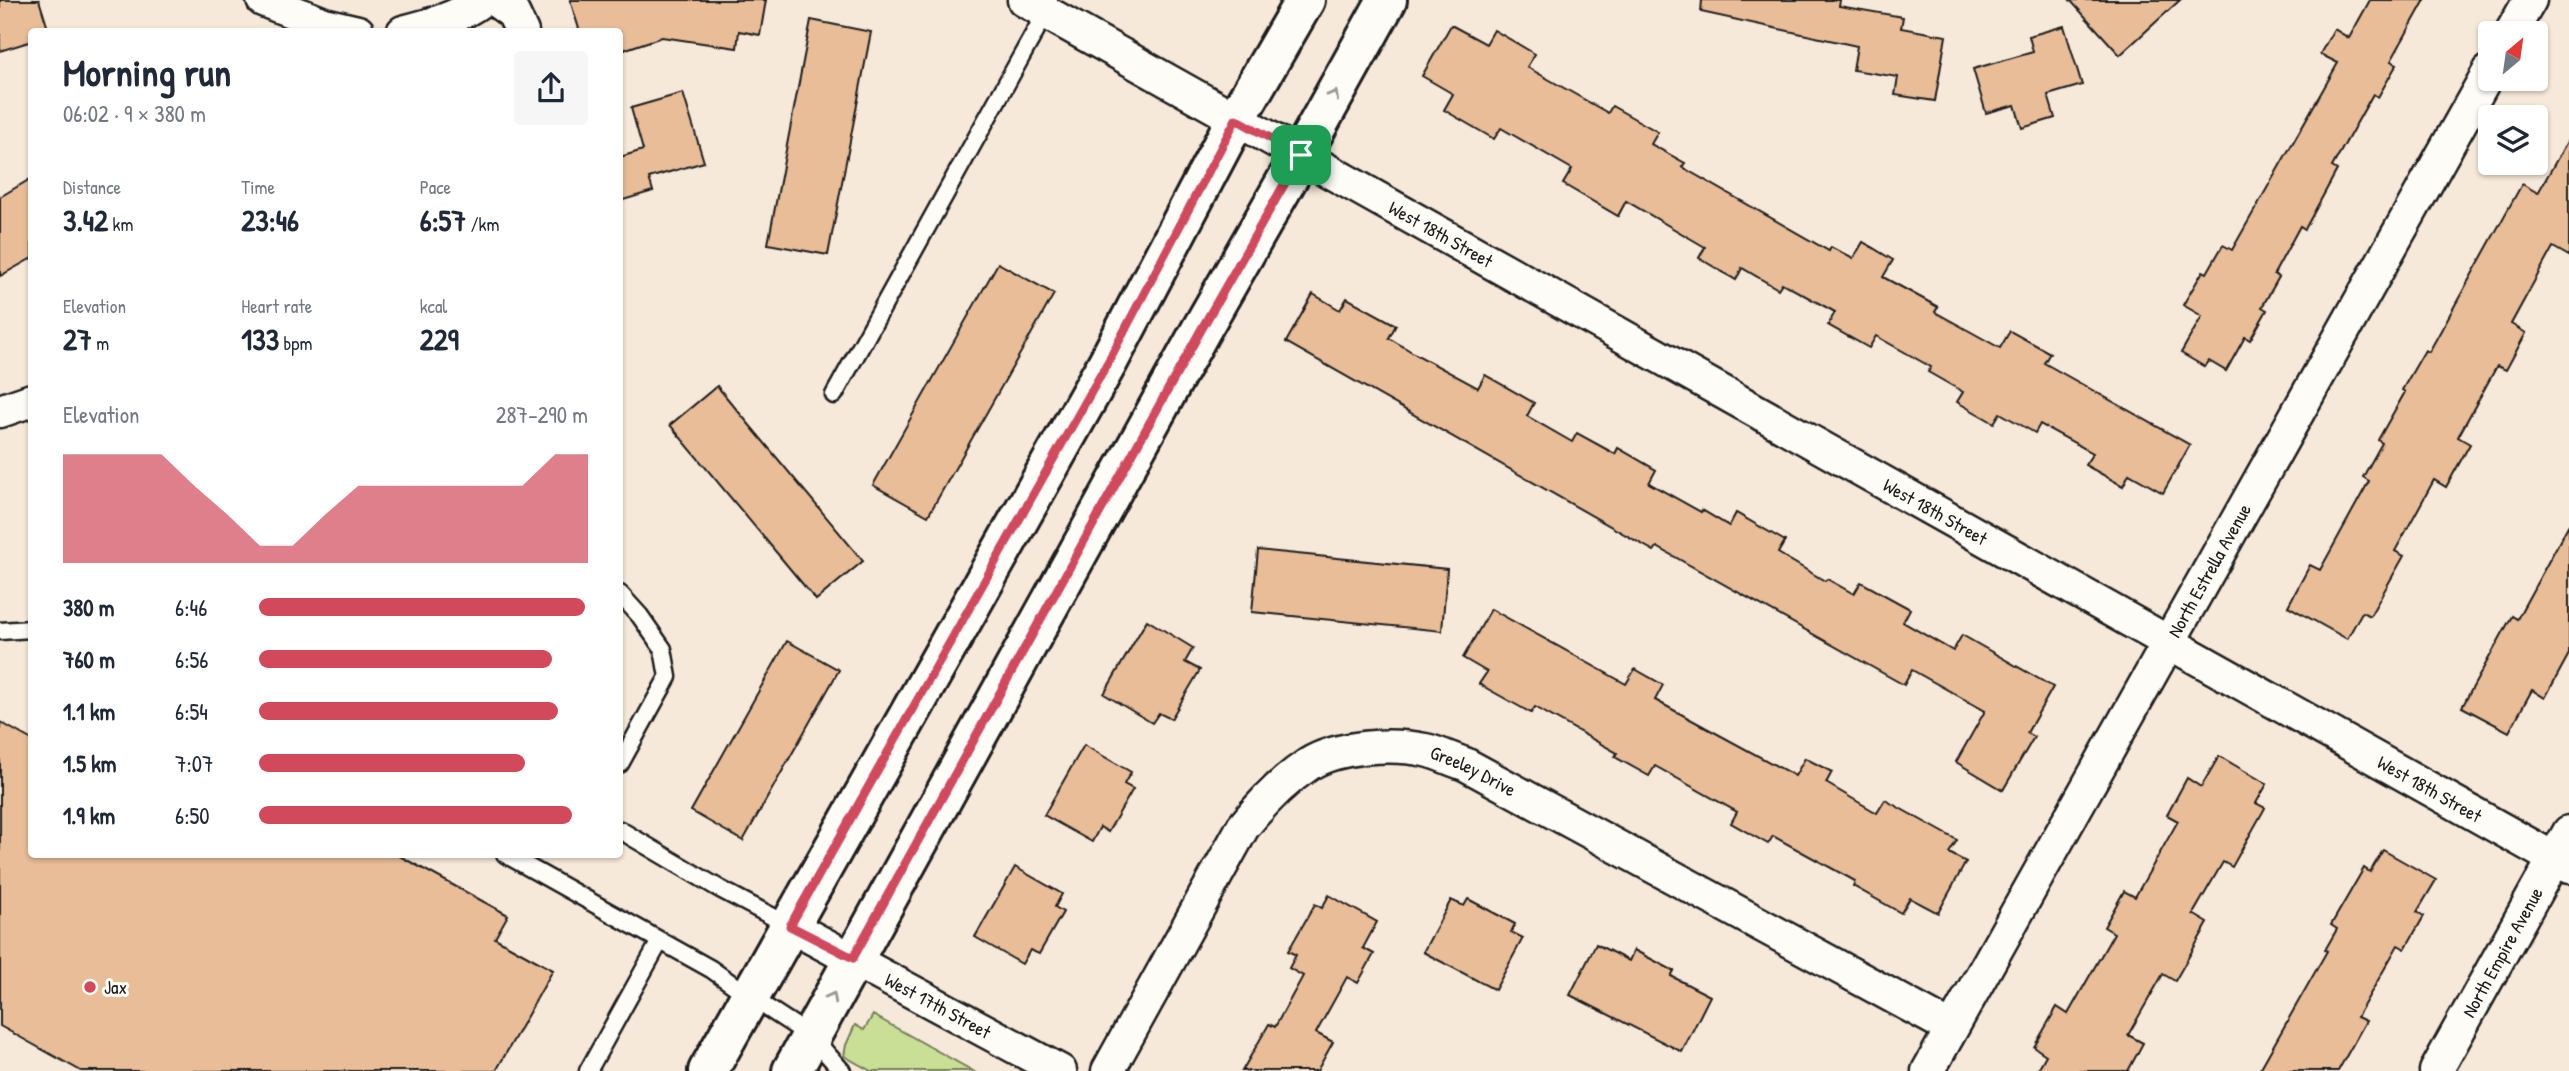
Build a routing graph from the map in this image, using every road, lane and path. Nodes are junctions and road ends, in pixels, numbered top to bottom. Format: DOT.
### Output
graph roads {
  1 [pos="264,0"];
  2 [pos="482,0"];
  3 [pos="495,0"];
  4 [pos="1305,0"];
  5 [pos="1387,0"];
  6 [pos="2530,0"];
  7 [pos="1035,6"];
  8 [pos="2518,21"];
  9 [pos="341,28"];
  10 [pos="419,28"];
  11 [pos="520,28"];
  12 [pos="2478,91"];
  13 [pos="1236,119"];
  14 [pos="1301,155"];
  15 [pos="834,395"];
  16 [pos="623,597"];
  17 [pos="28,629"];
  18 [pos="0,631"];
  19 [pos="2170,643"];
  20 [pos="623,759"];
  21 [pos="623,833"];
  22 [pos="2564,852"];
  23 [pos="512,858"];
  24 [pos="790,926"];
  25 [pos="660,941"];
  26 [pos="853,958"];
  27 [pos="749,996"];
  28 [pos="1951,1028"];
  29 [pos="812,1037"];
  30 [pos="587,1071"];
  31 [pos="708,1071"];
  32 [pos="792,1071"];
  33 [pos="842,1071"];
  34 [pos="1060,1071"];
  35 [pos="1108,1071"];
  36 [pos="1928,1071"];
  37 [pos="2436,1071"];
  1 -- 9 [label="street"];
  2 -- 10 [label="street"];
  3 -- 11 [label="street"];
  4 -- 13 [label="main road"];
  14 -- 5 [label="main road, one-way"];
  6 -- 8 [label="street"];
  7 -- 13 [label="street"];
  7 -- 15 [label="lane"];
  12 -- 19 [label="street, North Estrella Avenue"];
  13 -- 14 [label="street, West 18th Street"];
  13 -- 24 [label="main road"];
  14 -- 19 [label="street, West 18th Street"];
  14 -- 26 [label="main road"];
  16 -- 20 [label="lane"];
  17 -- 18 [label="lane"];
  19 -- 22 [label="street, West 18th Street"];
  19 -- 28 [label="street, North Estrella Avenue"];
  21 -- 24 [label="lane"];
  22 -- 37 [label="street, North Empire Avenue"];
  23 -- 25 [label="lane"];
  24 -- 26 [label="street, West 17th Street"];
  24 -- 27 [label="main road"];
  25 -- 27 [label="lane"];
  25 -- 30 [label="lane"];
  29 -- 26 [label="main road, one-way"];
  26 -- 34 [label="street, West 17th Street"];
  27 -- 29 [label="lane"];
  27 -- 31 [label="main road"];
  28 -- 35 [label="street, Greeley Drive"];
  28 -- 36 [label="street, North Estrella Avenue"];
  29 -- 32 [label="main road"];
  29 -- 33 [label="lane"];
}
